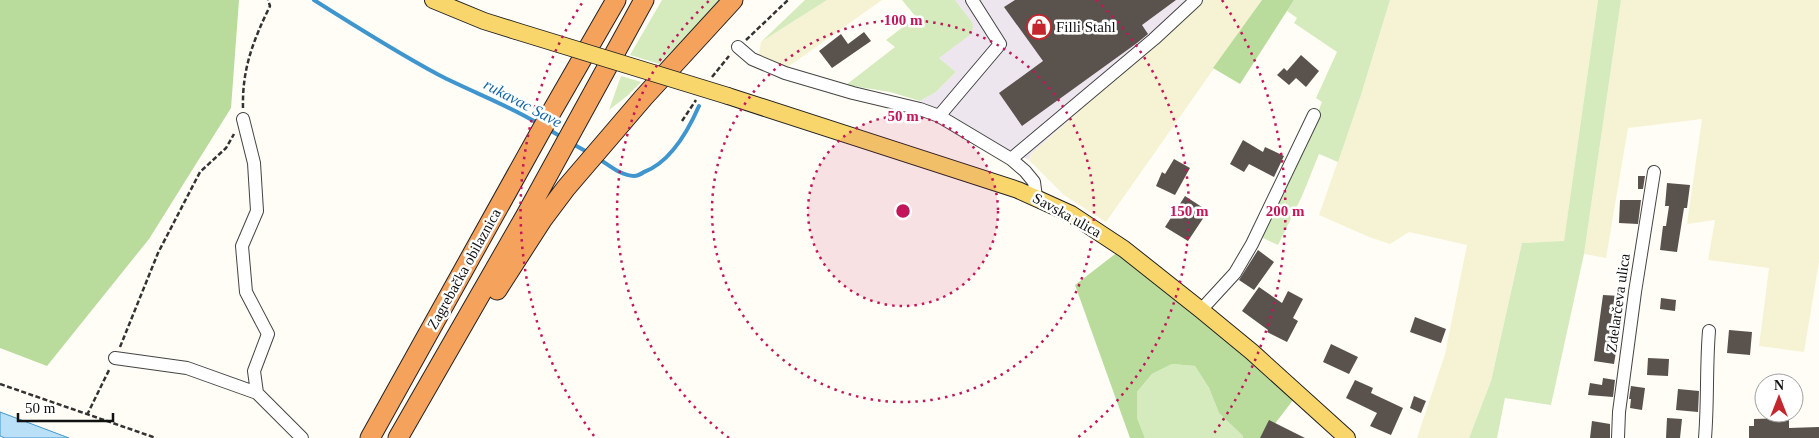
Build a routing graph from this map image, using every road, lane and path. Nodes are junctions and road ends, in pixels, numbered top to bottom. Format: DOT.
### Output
graph roads {
  1 [pos="268,0"];
  2 [pos="433,0"];
  3 [pos="602,0"];
  4 [pos="616,0"];
  5 [pos="644,0"];
  6 [pos="733,0"];
  7 [pos="972,0"];
  8 [pos="1196,0"];
  9 [pos="738,47"];
  10 [pos="561,88"];
  11 [pos="1314,115"];
  12 [pos="939,116"];
  13 [pos="243,119"];
  14 [pos="1011,159"];
  15 [pos="1654,172"];
  16 [pos="1036,197"];
  17 [pos="1201,310"];
  18 [pos="1709,331"];
  19 [pos="115,358"];
  20 [pos="435,374"];
  21 [pos="0,384"];
  22 [pos="257,393"];
  23 [pos="88,415"];
  24 [pos="374,432"];
  25 [pos="156,438"];
  26 [pos="302,438"];
  27 [pos="398,438"];
  28 [pos="1347,438"];
  29 [pos="1618,438"];
  30 [pos="1705,438"];
  1 -- 13 [label="path"];
  2 -- 16 [label="main road, Savska ulica, bridge"];
  3 -- 10 [label="highway"];
  4 -- 10 [label="highway"];
  5 -- 20 [label="highway"];
  6 -- 20 [label="highway"];
  7 -- 12 [label="street"];
  8 -- 14 [label="street"];
  9 -- 12 [label="street"];
  10 -- 24 [label="highway, Zagrebačka obilaznica"];
  11 -- 17 [label="street"];
  12 -- 14 [label="street"];
  13 -- 19 [label="path"];
  13 -- 22 [label="street"];
  14 -- 16 [label="street"];
  15 -- 29 [label="street, Zdelarčeva ulica"];
  16 -- 17 [label="main road, Savska ulica"];
  17 -- 28 [label="main road, Savska ulica"];
  18 -- 30 [label="street"];
  19 -- 22 [label="street"];
  19 -- 23 [label="path"];
  20 -- 27 [label="highway"];
  21 -- 23 [label="path"];
  22 -- 26 [label="street"];
  23 -- 25 [label="path"];
}
